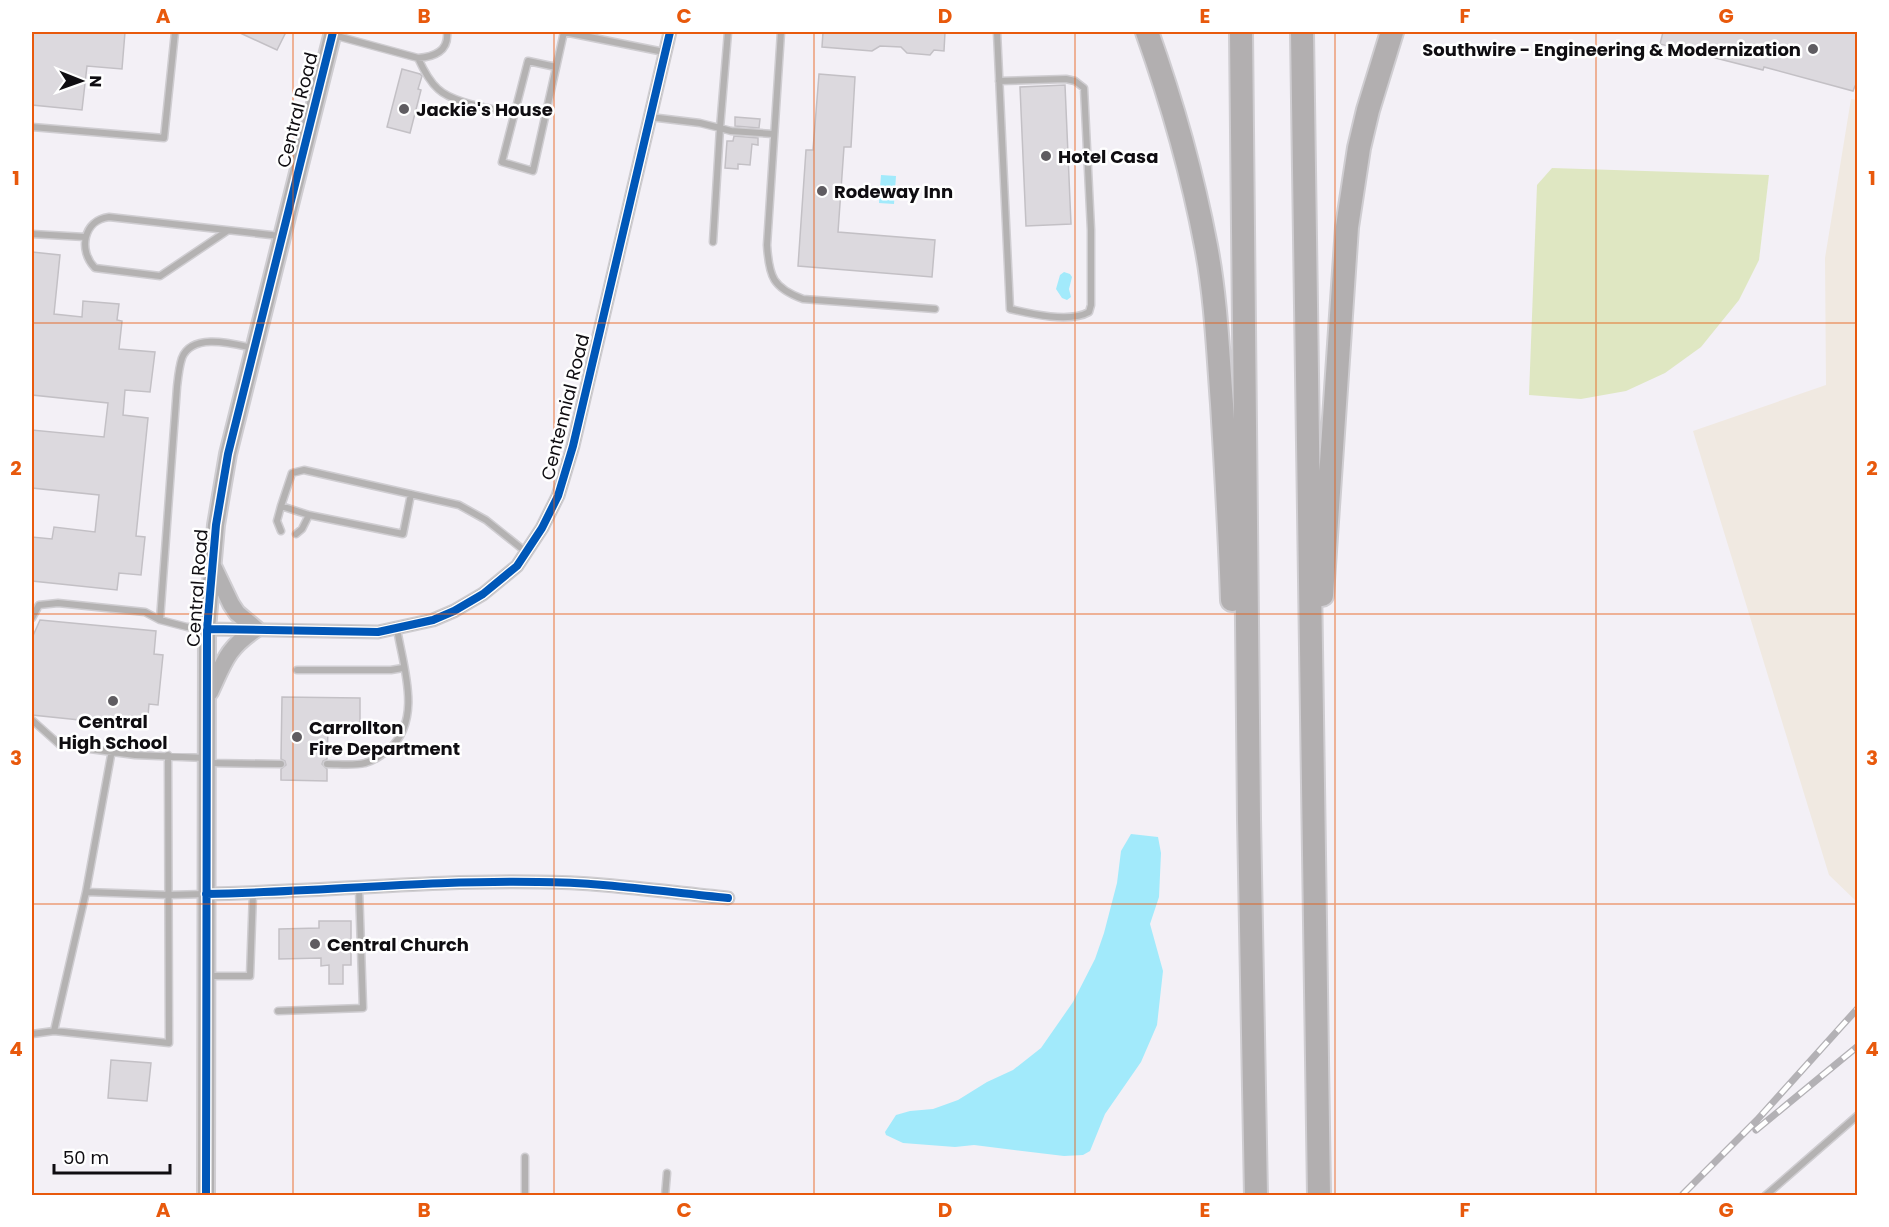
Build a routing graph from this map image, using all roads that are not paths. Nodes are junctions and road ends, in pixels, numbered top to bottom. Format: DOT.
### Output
graph roads {
  1 [pos="175,32"];
  2 [pos="447,32"];
  3 [pos="564,32"];
  4 [pos="670,32"];
  5 [pos="728,32"];
  6 [pos="781,32"];
  7 [pos="997,32"];
  8 [pos="1147,32"];
  9 [pos="1241,32"];
  10 [pos="1302,32"];
  11 [pos="1392,32"];
  12 [pos="332,33"];
  13 [pos="664,52"];
  14 [pos="418,58"];
  15 [pos="556,67"];
  16 [pos="999,81"];
  17 [pos="514,114"];
  18 [pos="649,117"];
  19 [pos="32,127"];
  20 [pos="720,128"];
  21 [pos="773,134"];
  22 [pos="226,231"];
  23 [pos="32,234"];
  24 [pos="282,236"];
  25 [pos="85,237"];
  26 [pos="713,242"];
  27 [pos="935,309"];
  28 [pos="254,348"];
  29 [pos="411,494"];
  30 [pos="281,506"];
  31 [pos="309,515"];
  32 [pos="281,531"];
  33 [pos="296,534"];
  34 [pos="526,552"];
  35 [pos="212,564"];
  36 [pos="32,618"];
  37 [pos="160,620"];
  38 [pos="207,628"];
  39 [pos="256,629"];
  40 [pos="397,629"];
  41 [pos="403,668"];
  42 [pos="297,670"];
  43 [pos="1312,689"];
  44 [pos="207,701"];
  45 [pos="32,720"];
  46 [pos="112,750"];
  47 [pos="168,755"];
  48 [pos="206,761"];
  49 [pos="281,764"];
  50 [pos="327,764"];
  51 [pos="1249,819"];
  52 [pos="359,888"];
  53 [pos="86,892"];
  54 [pos="253,893"];
  55 [pos="206,894"];
  56 [pos="169,895"];
  57 [pos="728,898"];
  58 [pos="206,976"];
  59 [pos="278,1011"];
  60 [pos="54,1031"];
  61 [pos="32,1034"];
  62 [pos="1857,1115"];
  63 [pos="525,1158"];
  64 [pos="668,1173"];
  65 [pos="206,1196"];
  66 [pos="525,1196"];
  67 [pos="666,1196"];
  68 [pos="1256,1196"];
  69 [pos="1319,1196"];
  70 [pos="1765,1196"];
  1 -- 19 [label="lane"];
  2 -- 14 [label="lane"];
  3 -- 13 [label="lane"];
  3 -- 15 [label="lane"];
  4 -- 13 [label="street, Centennial Road"];
  5 -- 20 [label="lane"];
  6 -- 21 [label="lane"];
  7 -- 16 [label="lane"];
  8 -- 51 [label="highway"];
  9 -- 51 [label="highway"];
  10 -- 43 [label="highway"];
  11 -- 43 [label="highway"];
  12 -- 14 [label="lane"];
  12 -- 24 [label="street, Central Road"];
  13 -- 18 [label="street, Centennial Road"];
  14 -- 17 [label="lane"];
  15 -- 17 [label="lane"];
  15 -- 17 [label="lane"];
  16 -- 16 [label="lane"];
  18 -- 20 [label="lane"];
  18 -- 34 [label="street, Centennial Road"];
  20 -- 21 [label="lane"];
  20 -- 26 [label="lane"];
  21 -- 27 [label="lane"];
  22 -- 24 [label="lane"];
  22 -- 25 [label="lane"];
  22 -- 25 [label="lane"];
  23 -- 25 [label="lane"];
  24 -- 28 [label="street, Central Road"];
  28 -- 35 [label="street, Central Road"];
  28 -- 37 [label="lane"];
  29 -- 30 [label="lane"];
  29 -- 31 [label="lane"];
  29 -- 34 [label="lane"];
  30 -- 31 [label="lane"];
  30 -- 32 [label="lane"];
  31 -- 33 [label="lane"];
  34 -- 40 [label="street, Centennial Road"];
  35 -- 38 [label="street, Central Road"];
  35 -- 39 [label="street"];
  36 -- 37 [label="lane"];
  37 -- 38 [label="lane"];
  38 -- 39 [label="street, Centennial Road"];
  38 -- 44 [label="street, Central Road"];
  39 -- 40 [label="street, Centennial Road"];
  39 -- 44 [label="street"];
  40 -- 41 [label="lane"];
  41 -- 42 [label="lane"];
  41 -- 50 [label="lane"];
  43 -- 69 [label="highway"];
  44 -- 48 [label="street, Central Road"];
  45 -- 46 [label="lane"];
  46 -- 47 [label="lane"];
  46 -- 53 [label="lane"];
  47 -- 48 [label="lane"];
  47 -- 56 [label="lane"];
  48 -- 49 [label="lane"];
  48 -- 55 [label="street, Central Road"];
  51 -- 68 [label="highway"];
  52 -- 54 [label="street"];
  52 -- 57 [label="street"];
  52 -- 59 [label="lane"];
  53 -- 56 [label="lane"];
  53 -- 60 [label="lane"];
  54 -- 55 [label="street"];
  54 -- 58 [label="lane"];
  55 -- 56 [label="lane"];
  55 -- 58 [label="street, Central Road"];
  56 -- 60 [label="lane"];
  58 -- 65 [label="street, Central Road"];
  60 -- 61 [label="lane"];
  62 -- 70 [label="lane"];
  63 -- 66 [label="lane"];
  64 -- 67 [label="lane"];
}
